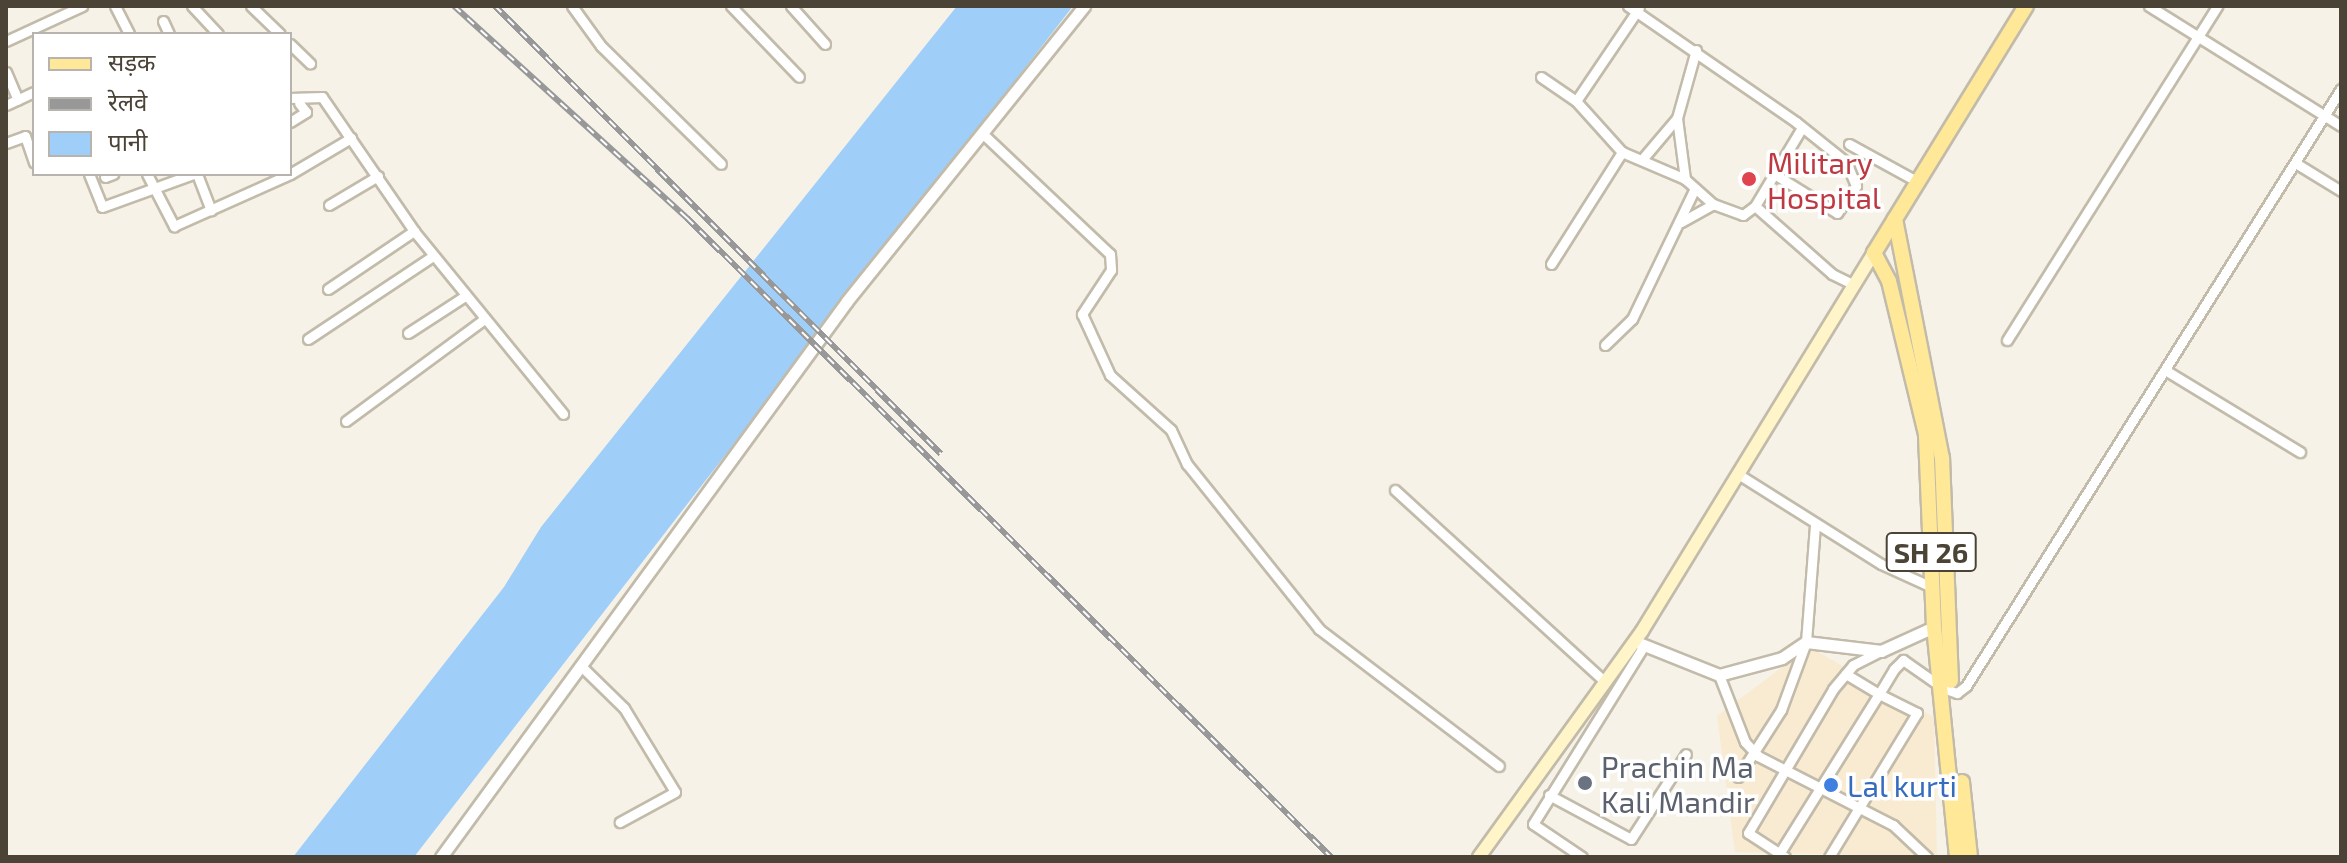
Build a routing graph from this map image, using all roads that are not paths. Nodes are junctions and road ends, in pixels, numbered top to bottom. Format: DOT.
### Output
graph roads {
  1 [pos="82,6"];
  2 [pos="115,6"];
  3 [pos="192,6"];
  4 [pos="251,6"];
  5 [pos="572,6"];
  6 [pos="731,6"];
  7 [pos="791,6"];
  8 [pos="1084,6"];
  9 [pos="2026,6"];
  10 [pos="2149,6"];
  11 [pos="2217,6"];
  12 [pos="1636,7"];
  13 [pos="163,21"];
  14 [pos="128,32"];
  15 [pos="168,32"];
  16 [pos="216,32"];
  17 [pos="278,32"];
  18 [pos="2197,39"];
  19 [pos="6,41"];
  20 [pos="825,44"];
  21 [pos="292,46"];
  22 [pos="1696,50"];
  23 [pos="310,63"];
  24 [pos="6,72"];
  25 [pos="799,77"];
  26 [pos="1541,77"];
  27 [pos="2341,89"];
  28 [pos="32,93"];
  29 [pos="18,100"];
  30 [pos="295,101"];
  31 [pos="1576,101"];
  32 [pos="6,105"];
  33 [pos="2324,116"];
  34 [pos="1677,118"];
  35 [pos="292,121"];
  36 [pos="2341,126"];
  37 [pos="1801,129"];
  38 [pos="982,133"];
  39 [pos="30,134"];
  40 [pos="351,138"];
  41 [pos="6,143"];
  42 [pos="1849,144"];
  43 [pos="1622,152"];
  44 [pos="1644,157"];
  45 [pos="721,164"];
  46 [pos="2297,164"];
  47 [pos="292,173"];
  48 [pos="1774,174"];
  49 [pos="90,176"];
  50 [pos="148,176"];
  51 [pos="189,176"];
  52 [pos="196,176"];
  53 [pos="286,176"];
  54 [pos="378,176"];
  55 [pos="1685,179"];
  56 [pos="1918,182"];
  57 [pos="154,188"];
  58 [pos="1694,190"];
  59 [pos="2341,191"];
  60 [pos="1713,204"];
  61 [pos="329,205"];
  62 [pos="1755,206"];
  63 [pos="211,210"];
  64 [pos="1895,219"];
  65 [pos="1681,222"];
  66 [pos="414,231"];
  67 [pos="1874,253"];
  68 [pos="433,256"];
  69 [pos="1551,264"];
  70 [pos="1855,285"];
  71 [pos="328,289"];
  72 [pos="465,296"];
  73 [pos="483,320"];
  74 [pos="408,333"];
  75 [pos="308,339"];
  76 [pos="2007,340"];
  77 [pos="1605,345"];
  78 [pos="2165,370"];
  79 [pos="563,414"];
  80 [pos="346,421"];
  81 [pos="2300,452"];
  82 [pos="1738,474"];
  83 [pos="1395,490"];
  84 [pos="1815,525"];
  85 [pos="1932,587"];
  86 [pos="1934,627"];
  87 [pos="1806,642"];
  88 [pos="1639,644"];
  89 [pos="1902,644"];
  90 [pos="1881,651"];
  91 [pos="1908,662"];
  92 [pos="581,666"];
  93 [pos="1846,674"];
  94 [pos="1719,675"];
  95 [pos="1605,682"];
  96 [pos="1947,689"];
  97 [pos="1879,694"];
  98 [pos="1753,750"];
  99 [pos="1686,754"];
  100 [pos="1499,766"];
  101 [pos="1788,769"];
  102 [pos="1738,777"];
  103 [pos="1822,786"];
  104 [pos="1549,795"];
  105 [pos="1858,804"];
  106 [pos="620,822"];
  107 [pos="1782,855"];
  108 [pos="441,857"];
  109 [pos="1479,857"];
  110 [pos="1582,857"];
  111 [pos="1829,857"];
  112 [pos="1927,857"];
  113 [pos="1957,857"];
  114 [pos="1970,857"];
  1 -- 19 [label="street"];
  2 -- 14 [label="street"];
  3 -- 16 [label="street"];
  4 -- 17 [label="street"];
  5 -- 45 [label="street"];
  6 -- 25 [label="street"];
  7 -- 20 [label="street"];
  8 -- 38 [label="street"];
  9 -- 56 [label="main road"];
  10 -- 18 [label="street"];
  11 -- 18 [label="street"];
  12 -- 22 [label="street"];
  12 -- 31 [label="street"];
  13 -- 15 [label="street"];
  18 -- 33 [label="street"];
  18 -- 76 [label="street"];
  21 -- 23 [label="street"];
  22 -- 34 [label="street"];
  22 -- 37 [label="street"];
  24 -- 29 [label="street"];
  26 -- 31 [label="street"];
  27 -- 33 [label="street"];
  28 -- 29 [label="street"];
  29 -- 32 [label="street"];
  30 -- 35 [label="street"];
  30 -- 40 [label="street"];
  31 -- 43 [label="street"];
  33 -- 36 [label="street"];
  33 -- 46 [label="street"];
  34 -- 44 [label="street"];
  34 -- 55 [label="street"];
  37 -- 48 [label="street"];
  37 -- 48 [label="street"];
  38 -- 92 [label="street"];
  38 -- 100 [label="street"];
  39 -- 41 [label="street"];
  40 -- 47 [label="street"];
  40 -- 54 [label="street"];
  42 -- 56 [label="street"];
  43 -- 44 [label="street"];
  43 -- 69 [label="street"];
  44 -- 55 [label="street"];
  46 -- 59 [label="street"];
  46 -- 78 [label="street"];
  48 -- 62 [label="street"];
  49 -- 57 [label="street"];
  50 -- 57 [label="street"];
  51 -- 57 [label="street"];
  52 -- 63 [label="street"];
  53 -- 63 [label="street"];
  54 -- 61 [label="street"];
  54 -- 66 [label="street"];
  55 -- 58 [label="street"];
  56 -- 64 [label="main road"];
  57 -- 63 [label="street"];
  58 -- 60 [label="street"];
  58 -- 65 [label="street"];
  60 -- 62 [label="street"];
  60 -- 65 [label="street"];
  62 -- 70 [label="street"];
  64 -- 67 [label="main road"];
  64 -- 96 [label="main road"];
  65 -- 77 [label="street"];
  66 -- 68 [label="street"];
  66 -- 71 [label="street"];
  67 -- 70 [label="main road"];
  67 -- 85 [label="main road, SH 26"];
  68 -- 72 [label="street"];
  68 -- 75 [label="street"];
  70 -- 82 [label="main road"];
  72 -- 73 [label="street"];
  72 -- 74 [label="street"];
  73 -- 79 [label="street"];
  73 -- 80 [label="street"];
  78 -- 81 [label="street"];
  78 -- 96 [label="street"];
  82 -- 84 [label="street"];
  82 -- 88 [label="main road"];
  83 -- 95 [label="street"];
  84 -- 85 [label="street"];
  84 -- 87 [label="street"];
  85 -- 86 [label="main road, SH 26"];
  86 -- 89 [label="street"];
  86 -- 96 [label="main road, SH 26"];
  87 -- 90 [label="street"];
  87 -- 94 [label="street"];
  87 -- 98 [label="street"];
  88 -- 94 [label="street"];
  88 -- 95 [label="main road"];
  88 -- 104 [label="street"];
  89 -- 90 [label="street"];
  89 -- 91 [label="street"];
  90 -- 93 [label="street"];
  91 -- 96 [label="street"];
  91 -- 97 [label="street"];
  92 -- 106 [label="street"];
  92 -- 108 [label="street"];
  93 -- 97 [label="street"];
  93 -- 101 [label="street"];
  94 -- 98 [label="street"];
  95 -- 109 [label="main road"];
  96 -- 113 [label="main road, SH 26"];
  96 -- 114 [label="main road"];
  97 -- 103 [label="street"];
  97 -- 105 [label="street"];
  98 -- 101 [label="street"];
  98 -- 102 [label="street"];
  99 -- 104 [label="street"];
  101 -- 103 [label="street"];
  101 -- 107 [label="street"];
  103 -- 105 [label="street"];
  103 -- 107 [label="street"];
  104 -- 110 [label="street"];
  105 -- 111 [label="street"];
  105 -- 112 [label="street"];
}
